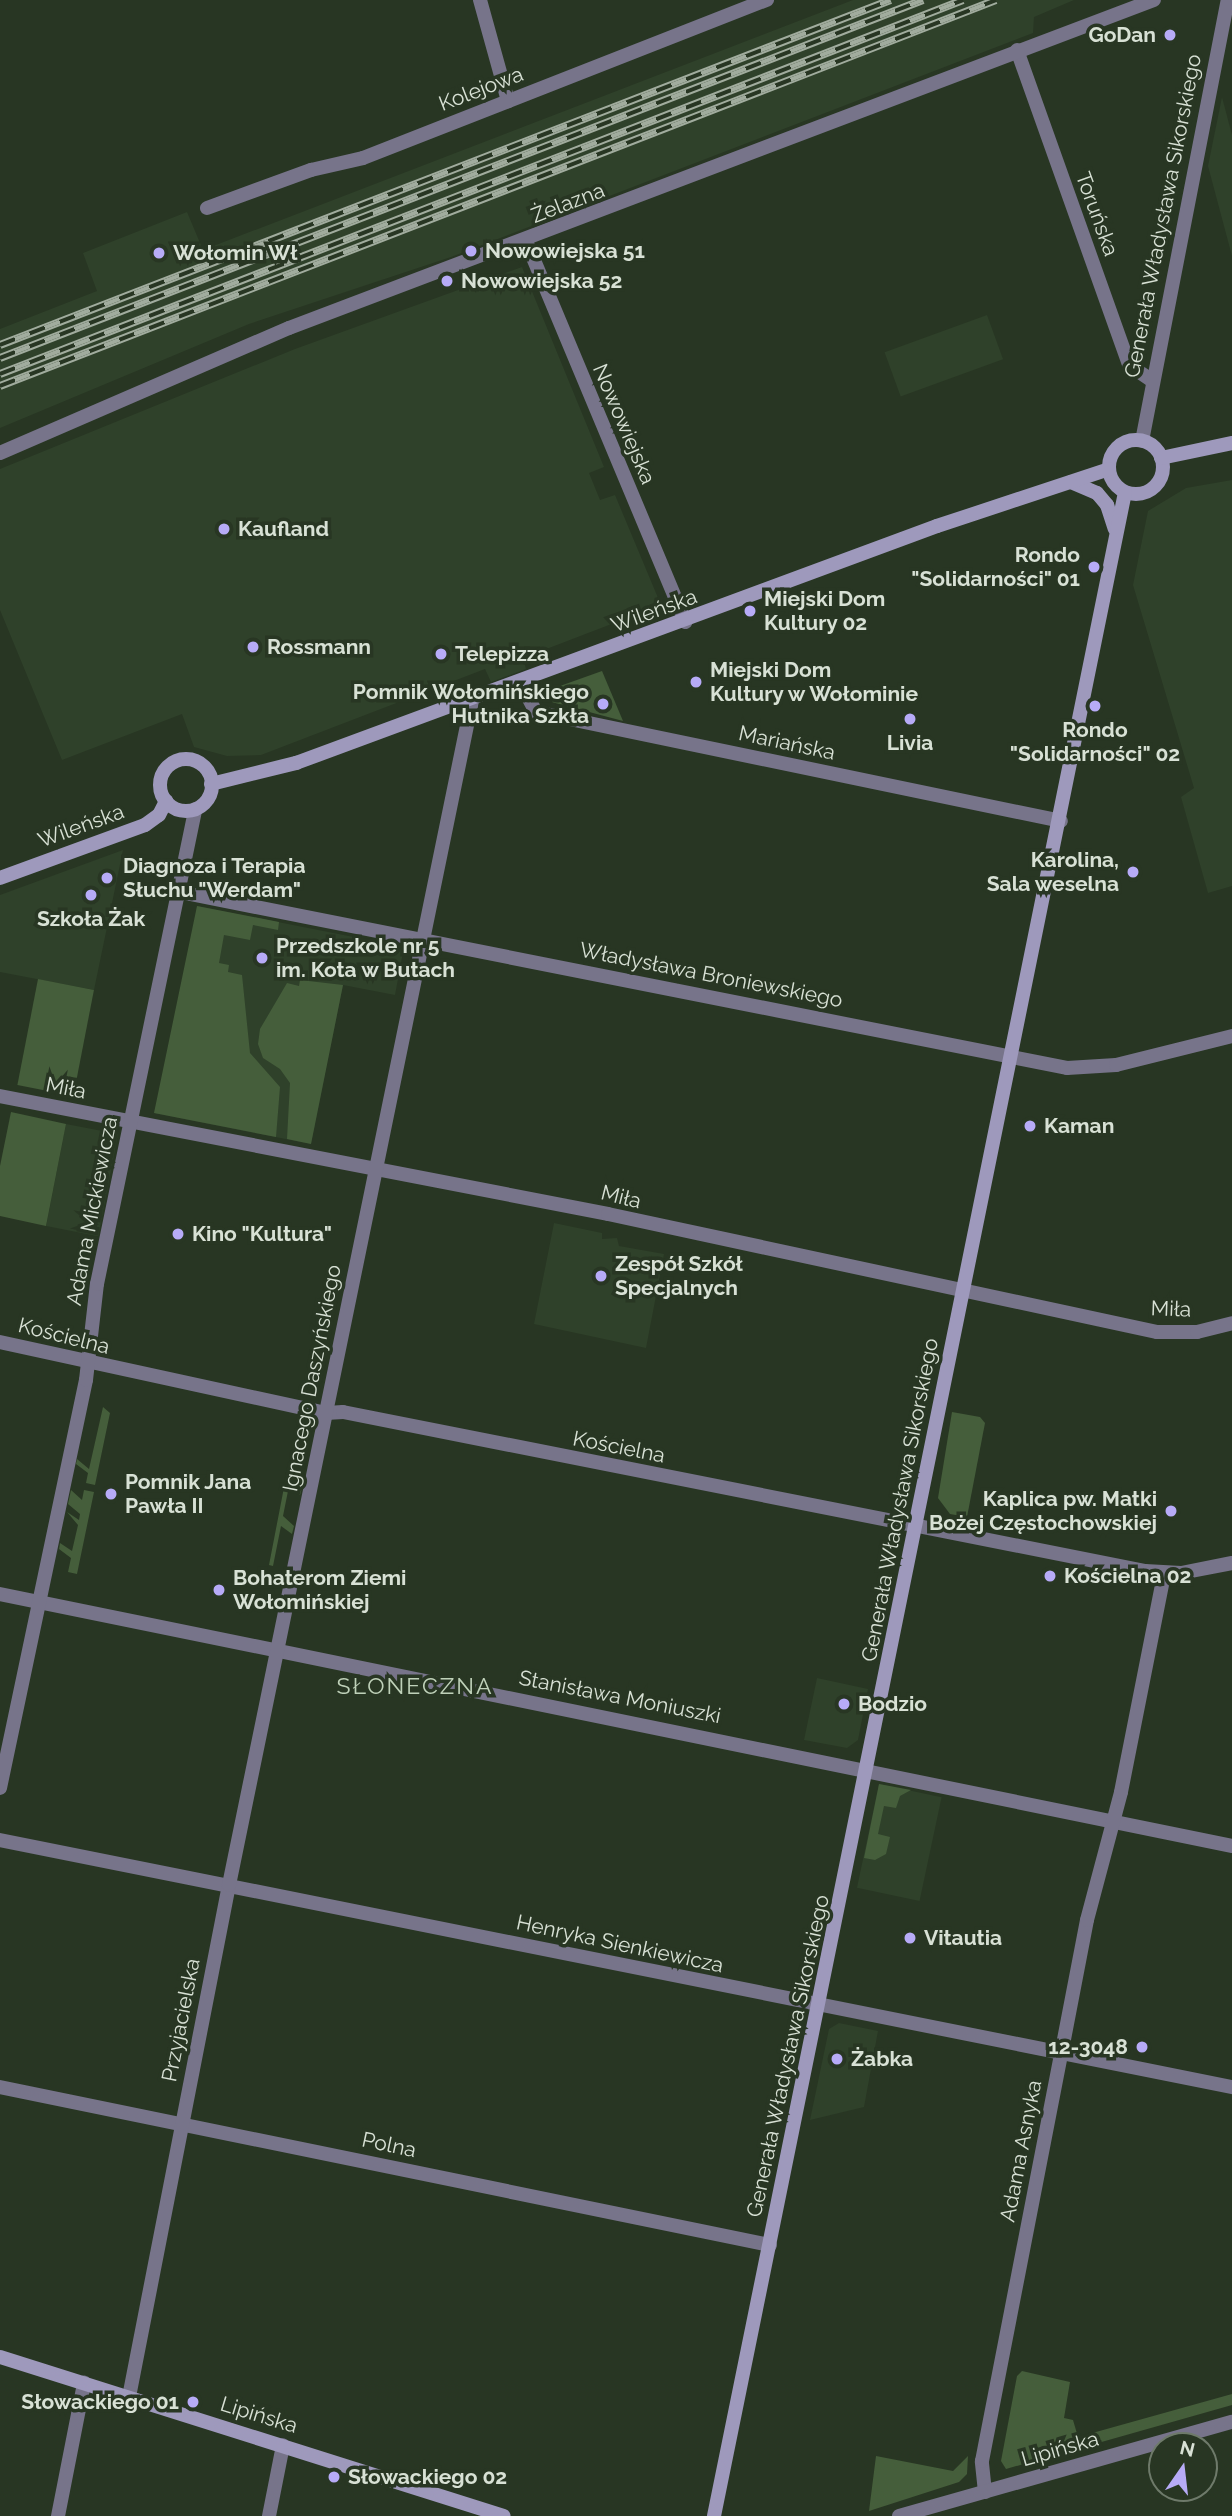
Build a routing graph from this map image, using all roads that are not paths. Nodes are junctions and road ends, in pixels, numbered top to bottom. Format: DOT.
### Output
graph roads {
  1 [pos="480,0"];
  2 [pos="767,0"];
  3 [pos="1154,0"];
  4 [pos="1228,0"];
  5 [pos="1017,50"];
  6 [pos="508,101"];
  7 [pos="207,208"];
  8 [pos="526,241"];
  9 [pos="1152,380"];
  10 [pos="1142,441"];
  11 [pos="1232,443"];
  12 [pos="0,453"];
  13 [pos="1161,458"];
  14 [pos="1109,469"];
  15 [pos="1069,481"];
  16 [pos="1125,492"];
  17 [pos="1115,534"];
  18 [pos="685,622"];
  19 [pos="521,684"];
  20 [pos="472,701"];
  21 [pos="211,784"];
  22 [pos="166,802"];
  23 [pos="195,809"];
  24 [pos="1061,821"];
  25 [pos="0,878"];
  26 [pos="180,892"];
  27 [pos="423,940"];
  28 [pos="1232,1036"];
  29 [pos="1013,1056"];
  30 [pos="0,1096"];
  31 [pos="131,1122"];
  32 [pos="376,1171"];
  33 [pos="964,1288"];
  34 [pos="1232,1323"];
  35 [pos="0,1342"];
  36 [pos="86,1363"];
  37 [pos="326,1413"];
  38 [pos="916,1528"];
  39 [pos="1232,1563"];
  40 [pos="1164,1574"];
  41 [pos="0,1594"];
  42 [pos="39,1601"];
  43 [pos="279,1651"];
  44 [pos="868,1768"];
  45 [pos="0,1788"];
  46 [pos="1115,1820"];
  47 [pos="0,1840"];
  48 [pos="1232,1846"];
  49 [pos="229,1885"];
  50 [pos="821,2007"];
  51 [pos="1061,2055"];
  52 [pos="0,2087"];
  53 [pos="1232,2087"];
  54 [pos="182,2124"];
  55 [pos="770,2245"];
  56 [pos="0,2357"];
  57 [pos="84,2384"];
  58 [pos="129,2397"];
  59 [pos="1232,2422"];
  60 [pos="283,2445"];
  61 [pos="985,2491"];
  62 [pos="483,2513"];
  63 [pos="58,2516"];
  64 [pos="269,2516"];
  65 [pos="504,2516"];
  66 [pos="715,2516"];
  67 [pos="899,2516"];
  1 -- 6 [label="street"];
  2 -- 6 [label="street, Kolejowa"];
  3 -- 5 [label="street, Żelazna"];
  4 -- 9 [label="street, Generała Władysława Sikorskiego"];
  5 -- 8 [label="street, Żelazna"];
  5 -- 9 [label="street, Toruńska"];
  6 -- 7 [label="street, Kolejowa"];
  8 -- 12 [label="street, Żelazna"];
  8 -- 18 [label="street, Nowowiejska"];
  9 -- 10 [label="street, Generała Władysława Sikorskiego"];
  10 -- 13 [label="street"];
  10 -- 14 [label="street"];
  11 -- 13 [label="street"];
  13 -- 16 [label="street"];
  14 -- 15 [label="street, Wileńska"];
  14 -- 16 [label="street"];
  15 -- 17 [label="street"];
  15 -- 18 [label="street, Wileńska"];
  16 -- 17 [label="street, Generała Władysława Sikorskiego"];
  17 -- 24 [label="street, Generała Władysława Sikorskiego"];
  18 -- 19 [label="street, Wileńska"];
  19 -- 20 [label="street, Wileńska"];
  19 -- 24 [label="street, Mariańska"];
  20 -- 21 [label="street, Wileńska"];
  20 -- 27 [label="street, Ignacego Daszyńskiego"];
  21 -- 22 [label="street"];
  21 -- 23 [label="street"];
  22 -- 23 [label="street"];
  22 -- 25 [label="street, Wileńska"];
  23 -- 26 [label="street, Adama Mickiewicza"];
  24 -- 29 [label="street, Generała Władysława Sikorskiego"];
  26 -- 27 [label="street, Władysława Broniewskiego"];
  26 -- 31 [label="street, Adama Mickiewicza"];
  27 -- 29 [label="street, Władysława Broniewskiego"];
  27 -- 32 [label="street, Ignacego Daszyńskiego"];
  28 -- 29 [label="street, Władysława Broniewskiego"];
  29 -- 33 [label="street, Generała Władysława Sikorskiego"];
  30 -- 31 [label="street, Miła"];
  31 -- 32 [label="street, Miła"];
  31 -- 36 [label="street, Adama Mickiewicza"];
  32 -- 33 [label="street, Miła"];
  32 -- 37 [label="street, Ignacego Daszyńskiego"];
  33 -- 34 [label="street, Miła"];
  33 -- 38 [label="street, Generała Władysława Sikorskiego"];
  35 -- 36 [label="street, Kościelna"];
  36 -- 37 [label="street, Kościelna"];
  36 -- 42 [label="street, Adama Mickiewicza"];
  37 -- 38 [label="street, Kościelna"];
  37 -- 43 [label="street, Ignacego Daszyńskiego"];
  38 -- 40 [label="street, Kościelna"];
  38 -- 44 [label="street, Generała Władysława Sikorskiego"];
  39 -- 40 [label="street, Kościelna"];
  40 -- 46 [label="street, Adama Asnyka"];
  41 -- 42 [label="street, Stanisława Moniuszki"];
  42 -- 43 [label="street, Stanisława Moniuszki"];
  42 -- 45 [label="street, Adama Mickiewicza"];
  43 -- 44 [label="street, Stanisława Moniuszki"];
  43 -- 49 [label="street, Przyjacielska"];
  44 -- 46 [label="street, Stanisława Moniuszki"];
  44 -- 50 [label="street, Generała Władysława Sikorskiego"];
  46 -- 48 [label="street, Stanisława Moniuszki"];
  46 -- 51 [label="street, Adama Asnyka"];
  47 -- 49 [label="street, Henryka Sienkiewicza"];
  49 -- 50 [label="street, Henryka Sienkiewicza"];
  49 -- 54 [label="street, Przyjacielska"];
  50 -- 51 [label="street, Henryka Sienkiewicza"];
  50 -- 55 [label="street, Generała Władysława Sikorskiego"];
  51 -- 53 [label="street, Henryka Sienkiewicza"];
  51 -- 61 [label="street, Adama Asnyka"];
  52 -- 54 [label="street, Polna"];
  54 -- 55 [label="street, Polna"];
  54 -- 58 [label="street, Przyjacielska"];
  55 -- 66 [label="street, Generała Władysława Sikorskiego"];
  56 -- 57 [label="street, Lipińska"];
  57 -- 58 [label="street, Lipińska"];
  57 -- 63 [label="street"];
  58 -- 60 [label="street, Lipińska"];
  59 -- 61 [label="street, Lipińska"];
  60 -- 62 [label="street, Lipińska"];
  60 -- 64 [label="street"];
  61 -- 67 [label="street, Lipińska"];
  62 -- 65 [label="street, Lipińska"];
}
